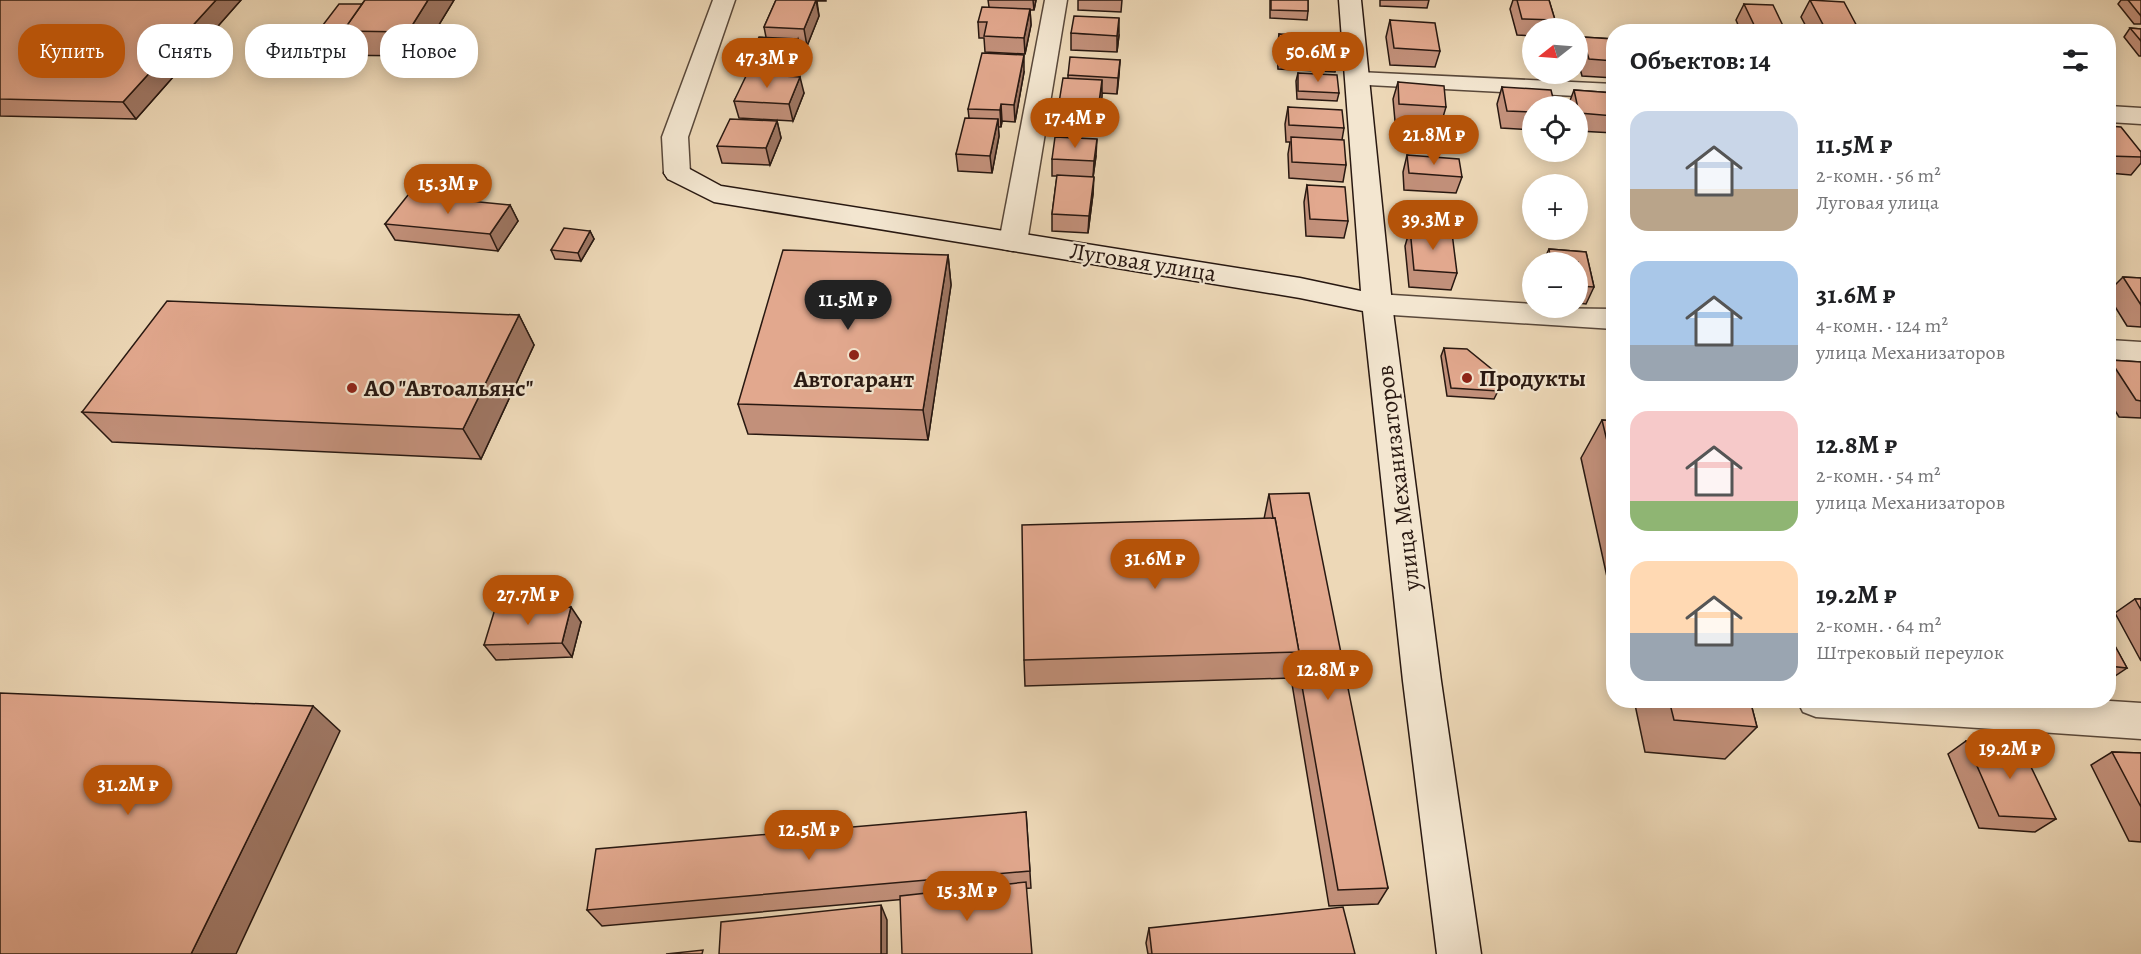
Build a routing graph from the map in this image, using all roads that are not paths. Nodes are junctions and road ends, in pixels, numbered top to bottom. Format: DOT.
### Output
graph roads {
  1 [pos="724,0"];
  2 [pos="1056,0"];
  3 [pos="1350,0"];
  4 [pos="1359,78"];
  5 [pos="1606,91"];
  6 [pos="2116,114"];
  7 [pos="2141,116"];
  8 [pos="1013,242"];
  9 [pos="1377,304"];
  10 [pos="1606,318"];
  11 [pos="2116,351"];
  12 [pos="2141,353"];
  13 [pos="1934,708"];
  14 [pos="2141,722"];
  15 [pos="1459,954"];
  1 -- 8 [label="street, Луговая улица"];
  2 -- 8 [label="street"];
  3 -- 4 [label="street, улица Механизаторов"];
  4 -- 5 [label="street"];
  4 -- 9 [label="street, улица Механизаторов"];
  6 -- 7 [label="street"];
  8 -- 9 [label="street, Луговая улица"];
  9 -- 10 [label="street, Луговая улица"];
  9 -- 15 [label="street, улица Механизаторов"];
  11 -- 12 [label="street"];
  13 -- 14 [label="street"];
}
